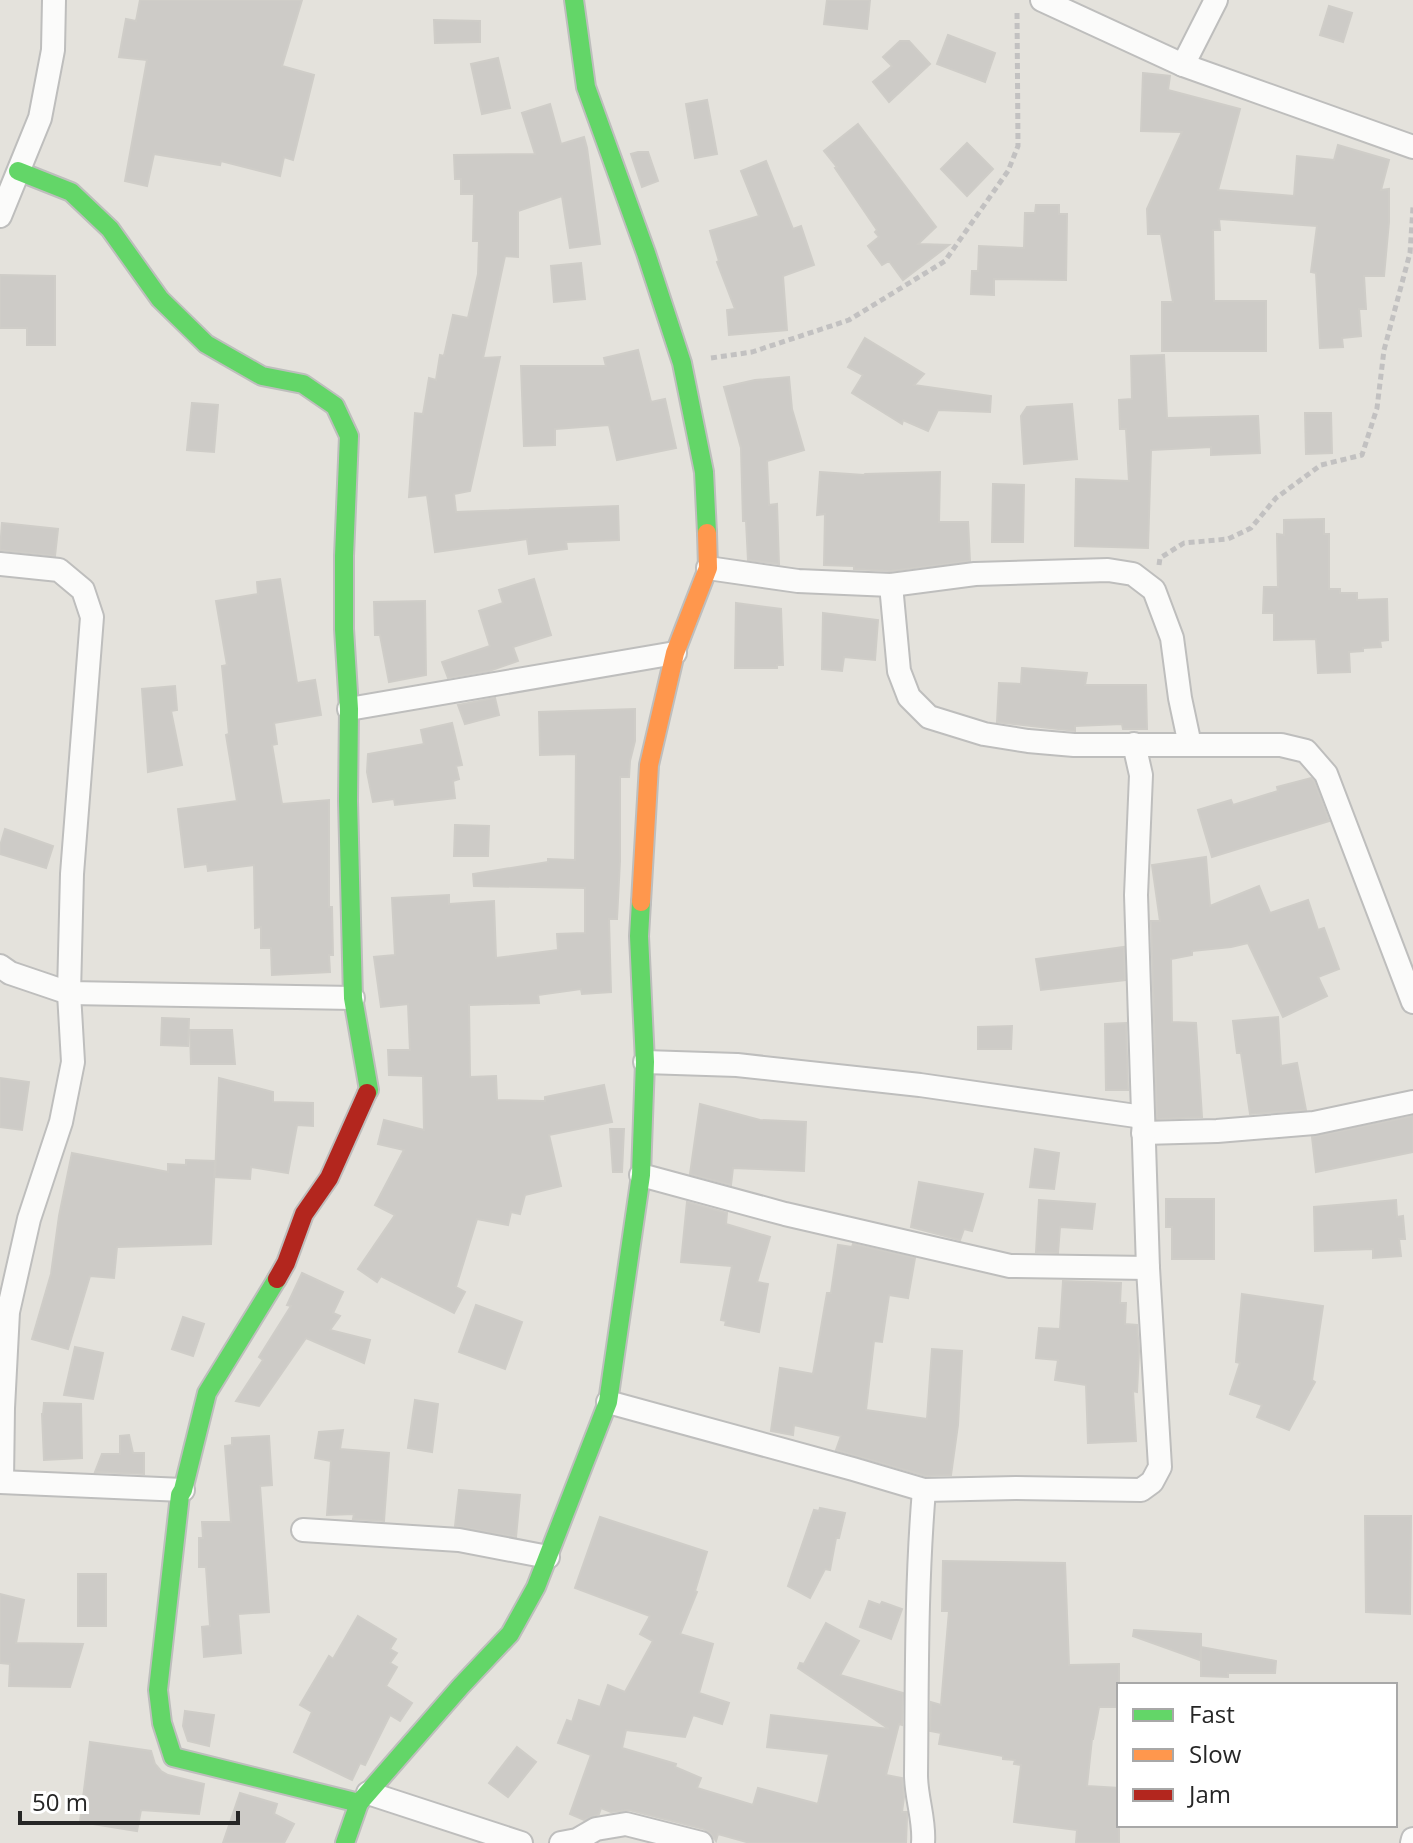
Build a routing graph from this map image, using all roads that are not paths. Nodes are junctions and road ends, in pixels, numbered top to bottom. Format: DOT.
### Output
graph roads {
  1 [pos="54,0"];
  2 [pos="574,0"];
  3 [pos="1042,0"];
  4 [pos="1216,0"];
  5 [pos="1183,65"];
  6 [pos="1413,147"];
  7 [pos="18,171"];
  8 [pos="0,216"];
  9 [pos="0,564"];
  10 [pos="708,568"];
  11 [pos="891,585"];
  12 [pos="675,653"];
  13 [pos="349,709"];
  14 [pos="1134,744"];
  15 [pos="1190,745"];
  16 [pos="0,966"];
  17 [pos="69,993"];
  18 [pos="353,998"];
  19 [pos="1413,1002"];
  20 [pos="645,1062"];
  21 [pos="1413,1102"];
  22 [pos="1143,1125"];
  23 [pos="641,1175"];
  24 [pos="1148,1268"];
  25 [pos="608,1402"];
  26 [pos="1,1481"];
  27 [pos="183,1490"];
  28 [pos="924,1490"];
  29 [pos="303,1530"];
  30 [pos="548,1557"];
  31 [pos="364,1798"];
  32 [pos="345,1843"];
  33 [pos="521,1843"];
  34 [pos="561,1843"];
  35 [pos="701,1843"];
  36 [pos="923,1843"];
  1 -- 7 [label="street"];
  2 -- 10 [label="street"];
  3 -- 5 [label="street"];
  4 -- 5 [label="street"];
  5 -- 6 [label="street"];
  7 -- 8 [label="street"];
  7 -- 13 [label="street"];
  9 -- 17 [label="street"];
  10 -- 11 [label="street"];
  10 -- 12 [label="street"];
  11 -- 14 [label="street"];
  11 -- 15 [label="street"];
  12 -- 13 [label="street"];
  12 -- 20 [label="street"];
  13 -- 18 [label="street"];
  14 -- 15 [label="street"];
  14 -- 22 [label="street"];
  15 -- 19 [label="street"];
  16 -- 17 [label="street"];
  17 -- 18 [label="street"];
  17 -- 26 [label="street"];
  18 -- 27 [label="street"];
  20 -- 22 [label="street"];
  20 -- 23 [label="street"];
  21 -- 22 [label="street"];
  22 -- 24 [label="street"];
  23 -- 24 [label="street"];
  23 -- 25 [label="street"];
  24 -- 28 [label="street"];
  25 -- 28 [label="street"];
  25 -- 30 [label="street"];
  26 -- 27 [label="street"];
  27 -- 31 [label="street"];
  28 -- 36 [label="street"];
  29 -- 30 [label="street"];
  30 -- 31 [label="street"];
  31 -- 32 [label="street"];
  31 -- 33 [label="street"];
  34 -- 35 [label="street"];
}
